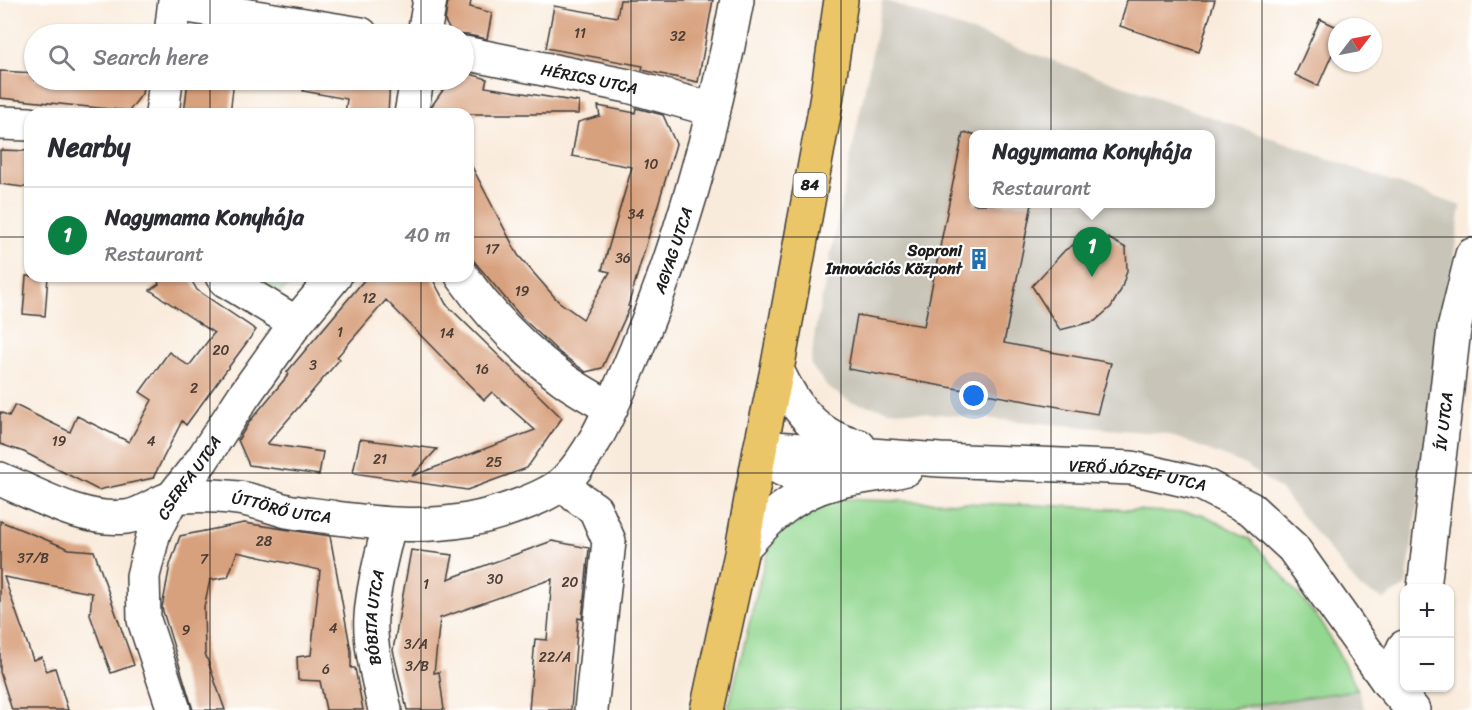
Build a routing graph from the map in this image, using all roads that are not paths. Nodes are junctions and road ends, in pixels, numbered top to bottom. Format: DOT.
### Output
graph roads {
  1 [pos="430,0"];
  2 [pos="737,0"];
  3 [pos="841,0"];
  4 [pos="174,13"];
  5 [pos="272,24"];
  6 [pos="426,24"];
  7 [pos="474,55"];
  8 [pos="165,90"];
  9 [pos="415,90"];
  10 [pos="163,108"];
  11 [pos="412,108"];
  12 [pos="714,110"];
  13 [pos="0,123"];
  14 [pos="24,124"];
  15 [pos="1472,255"];
  16 [pos="228,282"];
  17 [pos="330,282"];
  18 [pos="467,282"];
  19 [pos="296,323"];
  20 [pos="777,370"];
  21 [pos="611,408"];
  22 [pos="760,450"];
  23 [pos="940,460"];
  24 [pos="0,479"];
  25 [pos="564,482"];
  26 [pos="830,484"];
  27 [pos="172,498"];
  28 [pos="389,525"];
  29 [pos="742,549"];
  30 [pos="1424,584"];
  31 [pos="1400,656"];
  32 [pos="1388,682"];
  33 [pos="174,710"];
  34 [pos="385,710"];
  35 [pos="591,710"];
  36 [pos="707,710"];
  37 [pos="1413,710"];
  1 -- 6 [label="street"];
  2 -- 12 [label="street, AGYAG UTCA"];
  3 -- 20 [label="main road, 84"];
  4 -- 5 [label="street"];
  7 -- 12 [label="street, HÉRICS UTCA"];
  8 -- 10 [label="street"];
  9 -- 11 [label="street"];
  12 -- 21 [label="street, AGYAG UTCA"];
  13 -- 14 [label="street"];
  15 -- 30 [label="street, ÍV UTCA"];
  16 -- 19 [label="street"];
  17 -- 19 [label="street, CSERFA UTCA"];
  18 -- 21 [label="street"];
  19 -- 27 [label="street, CSERFA UTCA"];
  20 -- 22 [label="main road, 84"];
  20 -- 23 [label="street"];
  21 -- 25 [label="street, AGYAG UTCA"];
  22 -- 23 [label="street, VERŐ JÓZSEF UTCA"];
  22 -- 26 [label="street"];
  22 -- 29 [label="main road, 84"];
  23 -- 26 [label="street"];
  23 -- 32 [label="street, VERŐ JÓZSEF UTCA"];
  24 -- 27 [label="street, ÚTTÖRŐ UTCA"];
  25 -- 28 [label="street, ÚTTÖRŐ UTCA"];
  25 -- 35 [label="street"];
  26 -- 29 [label="street"];
  27 -- 28 [label="street, ÚTTÖRŐ UTCA"];
  27 -- 33 [label="street, CSERFA UTCA"];
  28 -- 34 [label="street, BÓBITA UTCA"];
  29 -- 36 [label="main road, 84"];
  31 -- 32 [label="street"];
  32 -- 37 [label="street, VERŐ JÓZSEF UTCA"];
}
